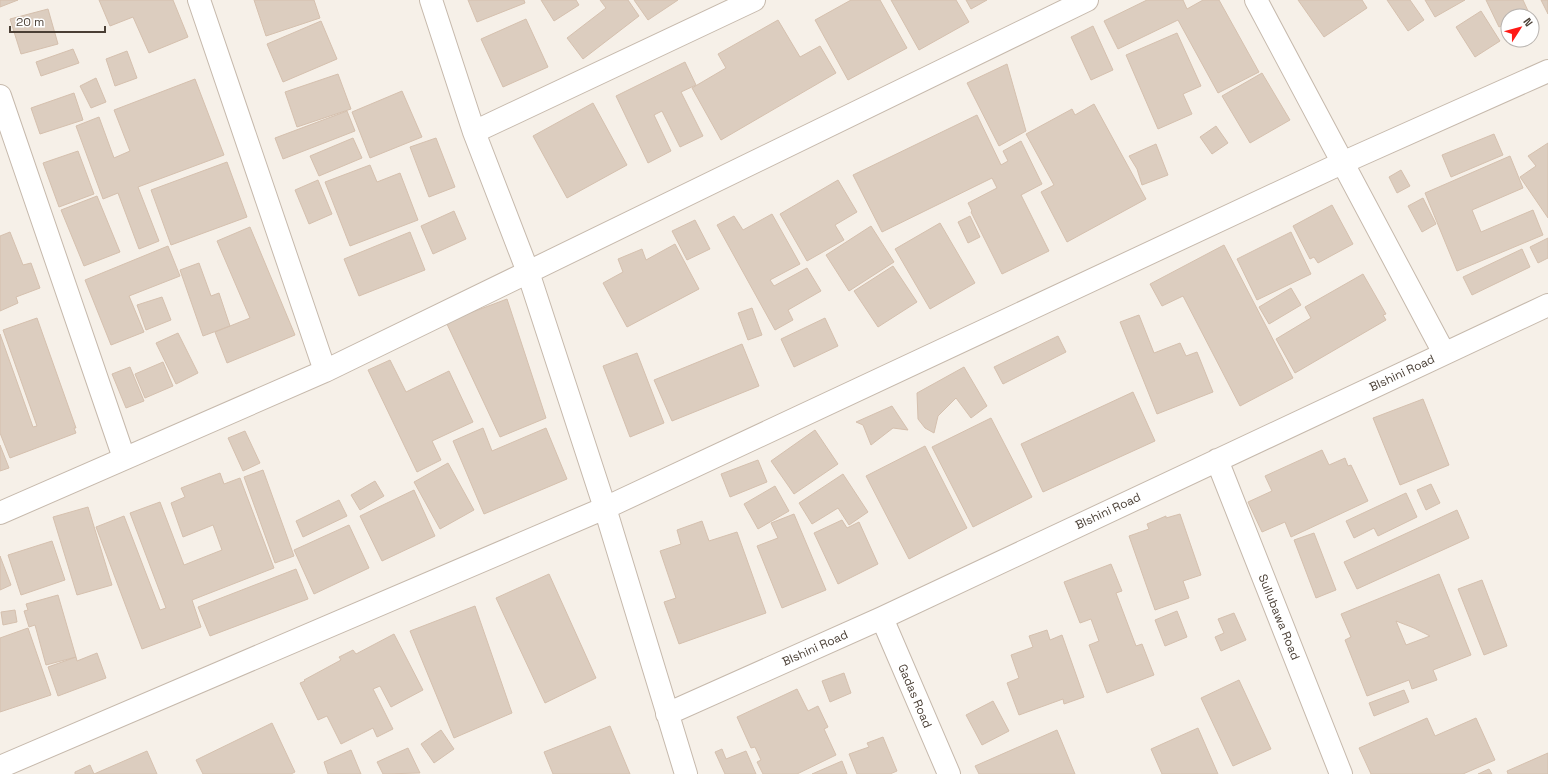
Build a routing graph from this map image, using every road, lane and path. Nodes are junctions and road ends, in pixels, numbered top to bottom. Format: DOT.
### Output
graph roads {
  1 [pos="199,0"];
  2 [pos="431,0"];
  3 [pos="754,0"];
  4 [pos="1086,0"];
  5 [pos="1256,0"];
  6 [pos="1548,70"];
  7 [pos="0,96"];
  8 [pos="474,132"];
  9 [pos="1342,163"];
  10 [pos="528,272"];
  11 [pos="1548,304"];
  12 [pos="1444,353"];
  13 [pos="325,370"];
  14 [pos="124,458"];
  15 [pos="1217,460"];
  16 [pos="605,508"];
  17 [pos="0,513"];
  18 [pos="882,618"];
  19 [pos="667,714"];
  20 [pos="0,767"];
  21 [pos="686,774"];
  22 [pos="949,774"];
  23 [pos="1341,774"];
  1 -- 13 [label="street"];
  2 -- 8 [label="street"];
  3 -- 8 [label="street"];
  4 -- 10 [label="street"];
  5 -- 9 [label="street"];
  6 -- 9 [label="street"];
  7 -- 14 [label="street"];
  8 -- 10 [label="street"];
  9 -- 12 [label="street"];
  9 -- 16 [label="street"];
  10 -- 13 [label="street"];
  10 -- 16 [label="street"];
  11 -- 12 [label="street, BIshini Road"];
  12 -- 15 [label="street, BIshini Road"];
  13 -- 14 [label="street"];
  14 -- 17 [label="street"];
  15 -- 18 [label="street, BIshini Road"];
  15 -- 23 [label="street, Sullubawa Road"];
  16 -- 19 [label="street"];
  16 -- 20 [label="street"];
  18 -- 19 [label="street, BIshini Road"];
  18 -- 22 [label="street, Gadas Road"];
  19 -- 21 [label="street"];
}
